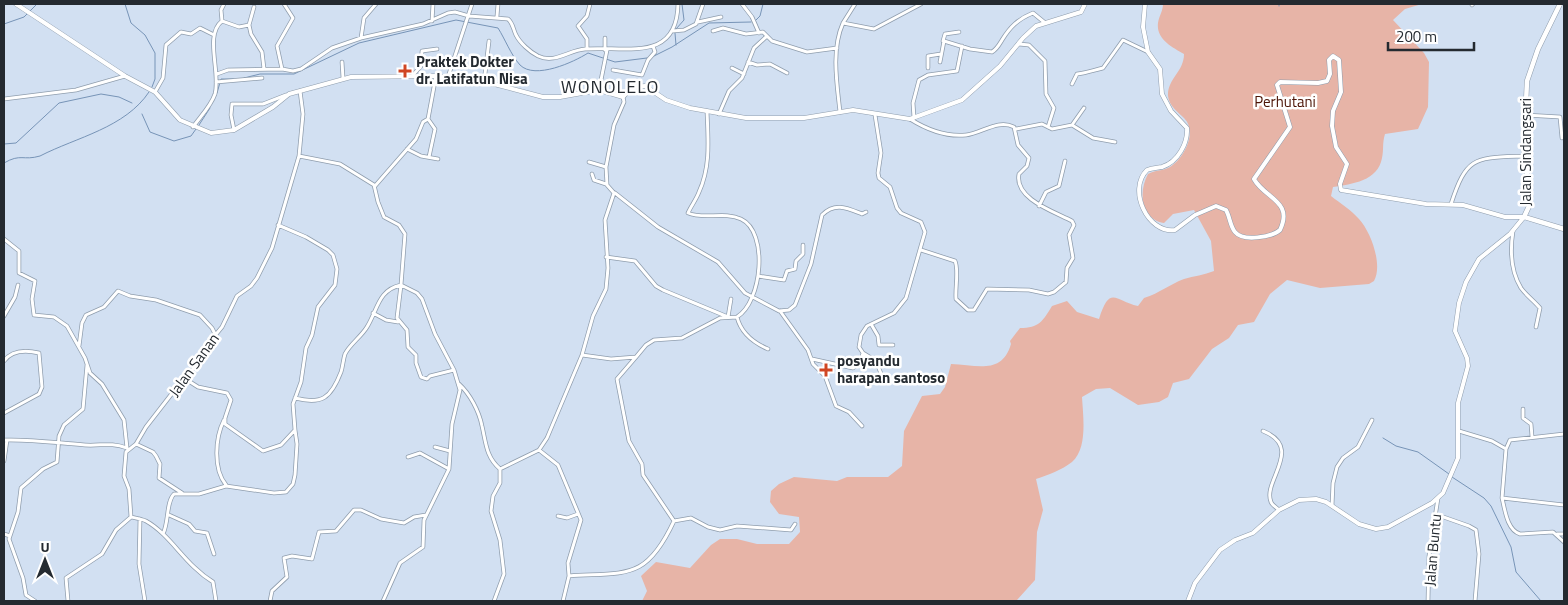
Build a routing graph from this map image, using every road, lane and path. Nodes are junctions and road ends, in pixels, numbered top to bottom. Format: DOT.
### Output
graph roads {
  1 [pos="16,4"];
  2 [pos="224,4"];
  3 [pos="284,4"];
  4 [pos="376,4"];
  5 [pos="433,4"];
  6 [pos="472,4"];
  7 [pos="498,4"];
  8 [pos="590,4"];
  9 [pos="678,4"];
  10 [pos="703,4"];
  11 [pos="742,4"];
  12 [pos="855,4"];
  13 [pos="921,4"];
  14 [pos="1085,4"];
  15 [pos="1145,4"];
  16 [pos="1560,4"];
  17 [pos="254,7"];
  18 [pos="469,16"];
  19 [pos="497,16"];
  20 [pos="721,17"];
  21 [pos="222,20"];
  22 [pos="432,21"];
  23 [pos="698,22"];
  24 [pos="1044,22"];
  25 [pos="843,23"];
  26 [pos="249,25"];
  27 [pos="712,30"];
  28 [pos="674,31"];
  29 [pos="958,32"];
  30 [pos="759,33"];
  31 [pos="214,35"];
  32 [pos="767,36"];
  33 [pos="361,38"];
  34 [pos="605,38"];
  35 [pos="489,41"];
  36 [pos="943,42"];
  37 [pos="1018,44"];
  38 [pos="962,45"];
  39 [pos="653,46"];
  40 [pos="837,48"];
  41 [pos="437,49"];
  42 [pos="587,49"];
  43 [pos="606,50"];
  44 [pos="1148,52"];
  45 [pos="941,54"];
  46 [pos="342,62"];
  47 [pos="748,62"];
  48 [pos="940,62"];
  49 [pos="732,68"];
  50 [pos="928,68"];
  51 [pos="264,69"];
  52 [pos="282,69"];
  53 [pos="613,70"];
  54 [pos="787,73"];
  55 [pos="217,74"];
  56 [pos="744,74"];
  57 [pos="125,76"];
  58 [pos="413,76"];
  59 [pos="436,76"];
  60 [pos="448,77"];
  61 [pos="262,78"];
  62 [pos="343,78"];
  63 [pos="217,82"];
  64 [pos="484,82"];
  65 [pos="1072,84"];
  66 [pos="598,90"];
  67 [pos="154,92"];
  68 [pos="300,92"];
  69 [pos="286,95"];
  70 [pos="623,97"];
  71 [pos="4,99"];
  72 [pos="1084,108"];
  73 [pos="707,111"];
  74 [pos="840,112"];
  75 [pos="719,114"];
  76 [pos="1525,114"];
  77 [pos="874,115"];
  78 [pos="428,119"];
  79 [pos="912,119"];
  80 [pos="1072,125"];
  81 [pos="193,127"];
  82 [pos="1048,127"];
  83 [pos="1016,129"];
  84 [pos="234,130"];
  85 [pos="1562,138"];
  86 [pos="1115,142"];
  87 [pos="407,148"];
  88 [pos="299,156"];
  89 [pos="1524,156"];
  90 [pos="429,157"];
  91 [pos="438,158"];
  92 [pos="1065,161"];
  93 [pos="589,162"];
  94 [pos="606,167"];
  95 [pos="592,174"];
  96 [pos="607,185"];
  97 [pos="375,186"];
  98 [pos="614,193"];
  99 [pos="1451,204"];
  100 [pos="1530,204"];
  101 [pos="1039,206"];
  102 [pos="866,212"];
  103 [pos="1524,217"];
  104 [pos="1532,219"];
  105 [pos="278,225"];
  106 [pos="1564,229"];
  107 [pos="1514,230"];
  108 [pos="4,239"];
  109 [pos="804,245"];
  110 [pos="921,250"];
  111 [pos="606,257"];
  112 [pos="758,276"];
  113 [pos="401,285"];
  114 [pos="18,286"];
  115 [pos="731,298"];
  116 [pos="753,298"];
  117 [pos="780,311"];
  118 [pos="373,313"];
  119 [pos="4,316"];
  120 [pos="728,317"];
  121 [pos="737,317"];
  122 [pos="399,322"];
  123 [pos="872,324"];
  124 [pos="1536,327"];
  125 [pos="216,336"];
  126 [pos="893,345"];
  127 [pos="79,347"];
  128 [pos="768,349"];
  129 [pos="863,353"];
  130 [pos="582,355"];
  131 [pos="636,357"];
  132 [pos="812,360"];
  133 [pos="4,361"];
  134 [pos="87,365"];
  135 [pos="454,370"];
  136 [pos="882,376"];
  137 [pos="186,380"];
  138 [pos="460,384"];
  139 [pos="296,398"];
  140 [pos="1523,410"];
  141 [pos="4,413"];
  142 [pos="225,418"];
  143 [pos="1372,420"];
  144 [pos="862,426"];
  145 [pos="295,430"];
  146 [pos="1263,431"];
  147 [pos="1459,432"];
  148 [pos="1564,434"];
  149 [pos="1532,437"];
  150 [pos="5,440"];
  151 [pos="59,442"];
  152 [pos="136,444"];
  153 [pos="435,447"];
  154 [pos="128,448"];
  155 [pos="1506,449"];
  156 [pos="539,450"];
  157 [pos="450,451"];
  158 [pos="408,457"];
  159 [pos="4,461"];
  160 [pos="449,469"];
  161 [pos="500,470"];
  162 [pos="226,486"];
  163 [pos="182,493"];
  164 [pos="1438,498"];
  165 [pos="1502,498"];
  166 [pos="1564,505"];
  167 [pos="1332,506"];
  168 [pos="1279,510"];
  169 [pos="578,514"];
  170 [pos="1435,514"];
  171 [pos="169,515"];
  172 [pos="426,515"];
  173 [pos="558,516"];
  174 [pos="131,517"];
  175 [pos="140,519"];
  176 [pos="674,521"];
  177 [pos="796,524"];
  178 [pos="4,534"];
  179 [pos="163,534"];
  180 [pos="1556,534"];
  181 [pos="1564,534"];
  182 [pos="10,536"];
  183 [pos="1564,542"];
  184 [pos="214,554"];
  185 [pos="569,576"];
  186 [pos="35,601"];
  187 [pos="68,601"];
  188 [pos="145,601"];
  189 [pos="216,601"];
  190 [pos="270,601"];
  191 [pos="383,601"];
  192 [pos="494,601"];
  193 [pos="562,601"];
  194 [pos="1188,601"];
  195 [pos="1428,601"];
  196 [pos="1475,601"];
  1 -- 57 [label="main road"];
  2 -- 21 [label="street"];
  3 -- 52 [label="street"];
  4 -- 33 [label="street"];
  5 -- 22 [label="street"];
  6 -- 18 [label="street"];
  7 -- 19 [label="street"];
  8 -- 42 [label="street"];
  9 -- 28 [label="street"];
  10 -- 23 [label="street"];
  11 -- 30 [label="street"];
  12 -- 25 [label="street"];
  13 -- 25 [label="street"];
  14 -- 24 [label="main road"];
  15 -- 44 [label="main road"];
  16 -- 76 [label="main road, Jalan Sindangsari"];
  17 -- 26 [label="street"];
  18 -- 19 [label="street"];
  18 -- 22 [label="street"];
  18 -- 60 [label="street"];
  19 -- 42 [label="street"];
  20 -- 23 [label="street"];
  21 -- 26 [label="street"];
  21 -- 31 [label="street"];
  22 -- 33 [label="street"];
  23 -- 28 [label="street"];
  24 -- 37 [label="main road"];
  24 -- 38 [label="street"];
  25 -- 40 [label="street"];
  26 -- 51 [label="street"];
  27 -- 30 [label="street"];
  28 -- 39 [label="street"];
  29 -- 36 [label="street"];
  30 -- 32 [label="street"];
  31 -- 55 [label="street"];
  31 -- 67 [label="street"];
  32 -- 40 [label="street"];
  32 -- 47 [label="street"];
  33 -- 52 [label="street"];
  34 -- 43 [label="street"];
  35 -- 64 [label="street"];
  36 -- 38 [label="street"];
  36 -- 45 [label="street"];
  37 -- 79 [label="main road"];
  37 -- 82 [label="street"];
  38 -- 79 [label="street"];
  39 -- 43 [label="street"];
  39 -- 53 [label="street"];
  40 -- 74 [label="street"];
  41 -- 58 [label="street"];
  42 -- 43 [label="street"];
  43 -- 66 [label="street"];
  44 -- 65 [label="street"];
  44 -- 99 [label="main road"];
  45 -- 48 [label="street"];
  45 -- 50 [label="street"];
  46 -- 62 [label="street"];
  47 -- 54 [label="street"];
  47 -- 56 [label="street"];
  49 -- 56 [label="street"];
  51 -- 52 [label="street"];
  51 -- 55 [label="street"];
  55 -- 63 [label="street"];
  56 -- 75 [label="street"];
  57 -- 67 [label="main road"];
  57 -- 71 [label="street"];
  58 -- 59 [label="main road"];
  58 -- 62 [label="main road"];
  59 -- 60 [label="main road"];
  59 -- 78 [label="street"];
  60 -- 64 [label="main road"];
  61 -- 63 [label="street"];
  62 -- 68 [label="main road"];
  63 -- 81 [label="street"];
  64 -- 66 [label="main road"];
  66 -- 70 [label="main road"];
  67 -- 81 [label="main road"];
  68 -- 69 [label="main road"];
  68 -- 88 [label="street, Jalan Sanan"];
  69 -- 84 [label="main road"];
  69 -- 84 [label="street"];
  70 -- 73 [label="main road"];
  70 -- 94 [label="street"];
  72 -- 80 [label="street"];
  73 -- 75 [label="main road"];
  73 -- 112 [label="street"];
  74 -- 75 [label="main road"];
  74 -- 77 [label="main road"];
  76 -- 85 [label="street"];
  76 -- 89 [label="main road, Jalan Sindangsari"];
  77 -- 79 [label="main road"];
  77 -- 110 [label="street"];
  78 -- 87 [label="street"];
  78 -- 90 [label="street"];
  79 -- 83 [label="street"];
  80 -- 82 [label="street"];
  80 -- 86 [label="street"];
  81 -- 84 [label="main road"];
  82 -- 83 [label="street"];
  83 -- 101 [label="street"];
  87 -- 90 [label="street"];
  87 -- 97 [label="street"];
  88 -- 97 [label="street"];
  88 -- 105 [label="street, Jalan Sanan"];
  89 -- 99 [label="street"];
  89 -- 100 [label="main road, Jalan Sindangsari"];
  90 -- 91 [label="street"];
  92 -- 101 [label="street"];
  93 -- 94 [label="street"];
  94 -- 96 [label="street"];
  95 -- 96 [label="street"];
  96 -- 98 [label="street"];
  97 -- 113 [label="street"];
  98 -- 111 [label="street"];
  98 -- 116 [label="street"];
  99 -- 103 [label="main road"];
  100 -- 103 [label="main road, Jalan Sindangsari"];
  100 -- 104 [label="main road"];
  101 -- 110 [label="street"];
  102 -- 117 [label="street"];
  103 -- 104 [label="main road"];
  103 -- 107 [label="main road"];
  104 -- 106 [label="main road"];
  105 -- 125 [label="street, Jalan Sanan"];
  105 -- 139 [label="street"];
  107 -- 124 [label="street"];
  107 -- 147 [label="main road"];
  108 -- 127 [label="street"];
  109 -- 112 [label="street"];
  110 -- 123 [label="street"];
  111 -- 120 [label="street"];
  111 -- 130 [label="street"];
  112 -- 116 [label="street"];
  113 -- 118 [label="street"];
  113 -- 122 [label="street"];
  113 -- 135 [label="street"];
  114 -- 119 [label="street"];
  115 -- 120 [label="street"];
  116 -- 117 [label="street"];
  116 -- 121 [label="street"];
  117 -- 132 [label="street"];
  118 -- 122 [label="street"];
  118 -- 139 [label="street"];
  120 -- 121 [label="street"];
  120 -- 131 [label="street"];
  121 -- 128 [label="street"];
  122 -- 135 [label="street"];
  123 -- 126 [label="street"];
  123 -- 129 [label="street"];
  125 -- 127 [label="street"];
  125 -- 137 [label="street, Jalan Sanan"];
  127 -- 134 [label="street"];
  129 -- 132 [label="street"];
  129 -- 136 [label="street"];
  130 -- 131 [label="street"];
  130 -- 156 [label="street"];
  131 -- 176 [label="street"];
  132 -- 144 [label="street"];
  133 -- 141 [label="street"];
  134 -- 151 [label="street"];
  134 -- 154 [label="street"];
  135 -- 138 [label="street"];
  137 -- 142 [label="street"];
  137 -- 152 [label="street, Jalan Sanan"];
  138 -- 157 [label="street"];
  138 -- 161 [label="street"];
  139 -- 145 [label="street"];
  140 -- 149 [label="street"];
  142 -- 145 [label="street"];
  142 -- 162 [label="street"];
  143 -- 167 [label="street"];
  145 -- 162 [label="street"];
  146 -- 168 [label="street"];
  147 -- 155 [label="street"];
  147 -- 164 [label="main road"];
  148 -- 149 [label="street"];
  149 -- 155 [label="street"];
  150 -- 151 [label="street"];
  150 -- 159 [label="street"];
  151 -- 154 [label="street"];
  151 -- 182 [label="street"];
  152 -- 154 [label="street, Jalan Sanan"];
  152 -- 163 [label="street"];
  153 -- 157 [label="street"];
  154 -- 174 [label="street"];
  155 -- 165 [label="street"];
  156 -- 161 [label="street"];
  156 -- 169 [label="street"];
  157 -- 160 [label="street"];
  158 -- 160 [label="street"];
  160 -- 172 [label="street"];
  161 -- 192 [label="street"];
  162 -- 163 [label="street"];
  163 -- 171 [label="street"];
  164 -- 167 [label="main road"];
  164 -- 170 [label="street, Jalan Buntu"];
  165 -- 166 [label="street"];
  165 -- 180 [label="street"];
  167 -- 168 [label="main road"];
  168 -- 194 [label="main road"];
  169 -- 173 [label="street"];
  169 -- 185 [label="street"];
  170 -- 195 [label="street, Jalan Buntu"];
  170 -- 196 [label="street"];
  171 -- 179 [label="street"];
  171 -- 184 [label="street"];
  172 -- 190 [label="street"];
  172 -- 191 [label="street"];
  174 -- 175 [label="street"];
  174 -- 187 [label="street"];
  175 -- 179 [label="street"];
  175 -- 188 [label="street"];
  176 -- 177 [label="street"];
  176 -- 185 [label="street"];
  178 -- 182 [label="street"];
  179 -- 189 [label="street"];
  180 -- 181 [label="street"];
  180 -- 183 [label="street"];
  182 -- 186 [label="street"];
  185 -- 193 [label="street"];
}
